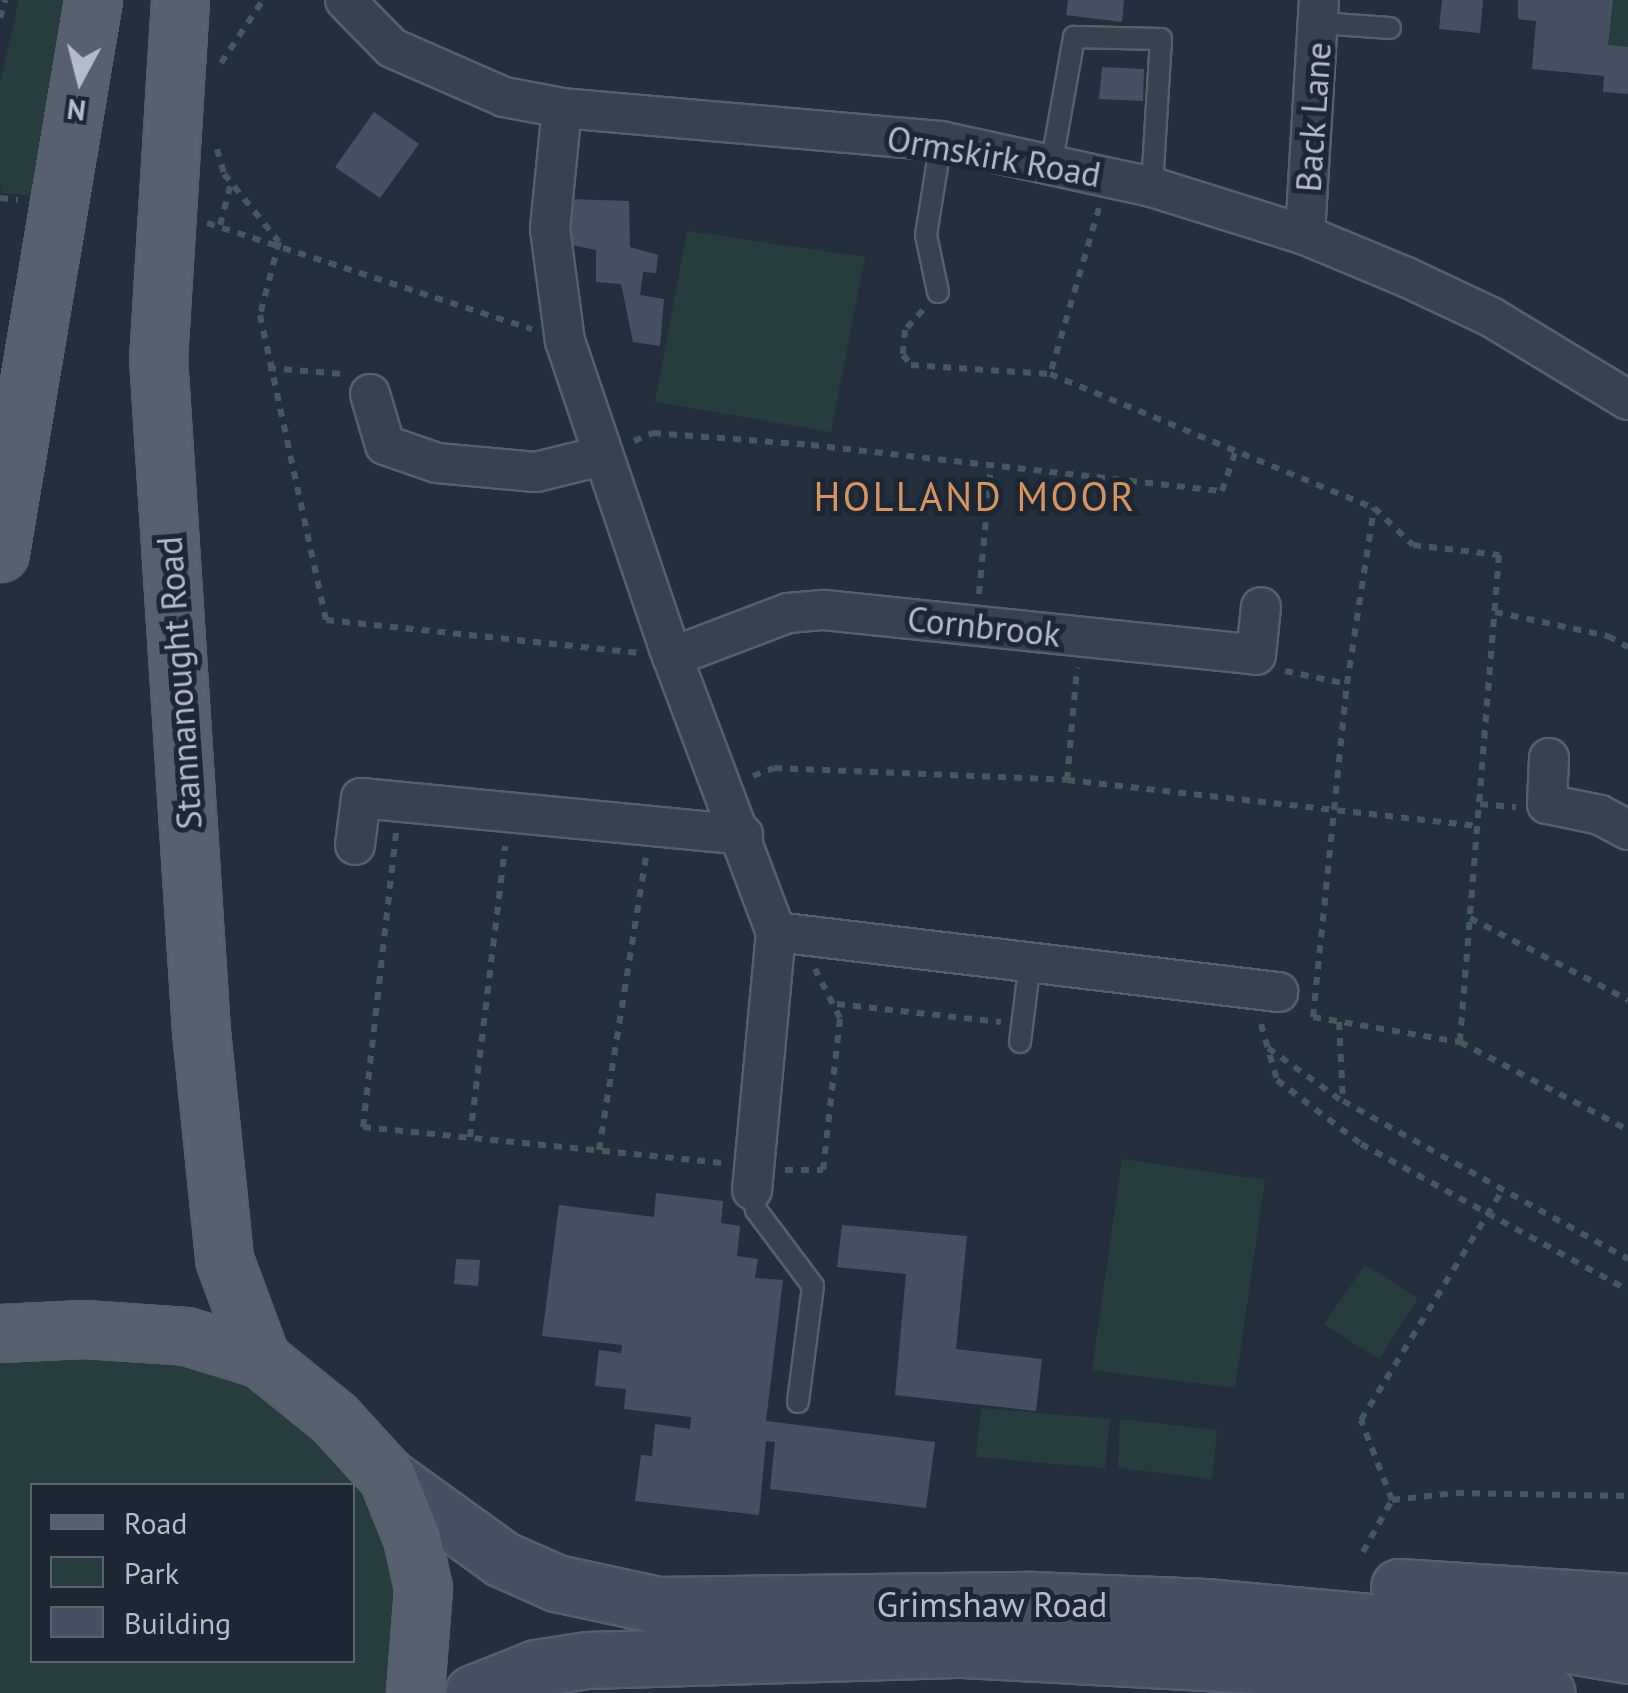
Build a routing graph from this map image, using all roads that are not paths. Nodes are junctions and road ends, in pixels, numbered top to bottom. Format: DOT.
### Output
graph roads {
  1 [pos="93,0"];
  2 [pos="180,0"];
  3 [pos="345,0"];
  4 [pos="1319,11"];
  5 [pos="1390,28"];
  6 [pos="562,108"];
  7 [pos="941,141"];
  8 [pos="1052,162"];
  9 [pos="1152,187"];
  10 [pos="1305,235"];
  11 [pos="938,292"];
  12 [pos="370,394"];
  13 [pos="1628,400"];
  14 [pos="602,456"];
  15 [pos="0,554"];
  16 [pos="1260,607"];
  17 [pos="672,657"];
  18 [pos="1549,758"];
  19 [pos="1628,830"];
  20 [pos="743,835"];
  21 [pos="354,845"];
  22 [pos="776,932"];
  23 [pos="1030,962"];
  24 [pos="1269,991"];
  25 [pos="1022,1033"];
  26 [pos="753,1178"];
  27 [pos="0,1334"];
  28 [pos="261,1360"];
  29 [pos="798,1402"];
  30 [pos="387,1476"];
  31 [pos="1032,1600"];
  32 [pos="1628,1602"];
  33 [pos="1628,1656"];
  34 [pos="1298,1667"];
  35 [pos="415,1693"];
  36 [pos="473,1693"];
  37 [pos="1417,1693"];
  38 [pos="1547,1693"];
  1 -- 15 [label="main road"];
  2 -- 28 [label="main road, Stannanought Road"];
  3 -- 6 [label="street, Ormskirk Road"];
  4 -- 5 [label="lane"];
  4 -- 10 [label="street, Back Lane"];
  6 -- 7 [label="street, Ormskirk Road"];
  6 -- 14 [label="street"];
  7 -- 8 [label="street, Ormskirk Road"];
  7 -- 11 [label="lane"];
  8 -- 9 [label="street, Ormskirk Road"];
  8 -- 9 [label="lane"];
  9 -- 10 [label="street, Ormskirk Road"];
  10 -- 13 [label="street, Ormskirk Road"];
  12 -- 14 [label="street"];
  14 -- 17 [label="street"];
  16 -- 17 [label="street, Cornbrook"];
  17 -- 20 [label="street"];
  18 -- 19 [label="street"];
  20 -- 21 [label="street"];
  20 -- 22 [label="street"];
  22 -- 23 [label="street"];
  22 -- 26 [label="street"];
  23 -- 24 [label="street"];
  23 -- 25 [label="lane"];
  26 -- 29 [label="lane"];
  27 -- 28 [label="main road"];
  28 -- 30 [label="main road"];
  30 -- 31 [label="main road, Grimshaw Road"];
  30 -- 35 [label="main road"];
  31 -- 32 [label="main road"];
  31 -- 33 [label="main road, Grimshaw Road"];
  34 -- 36 [label="main road, Grimshaw Road"];
  34 -- 37 [label="main road"];
  34 -- 38 [label="main road, Grimshaw Road"];
}
